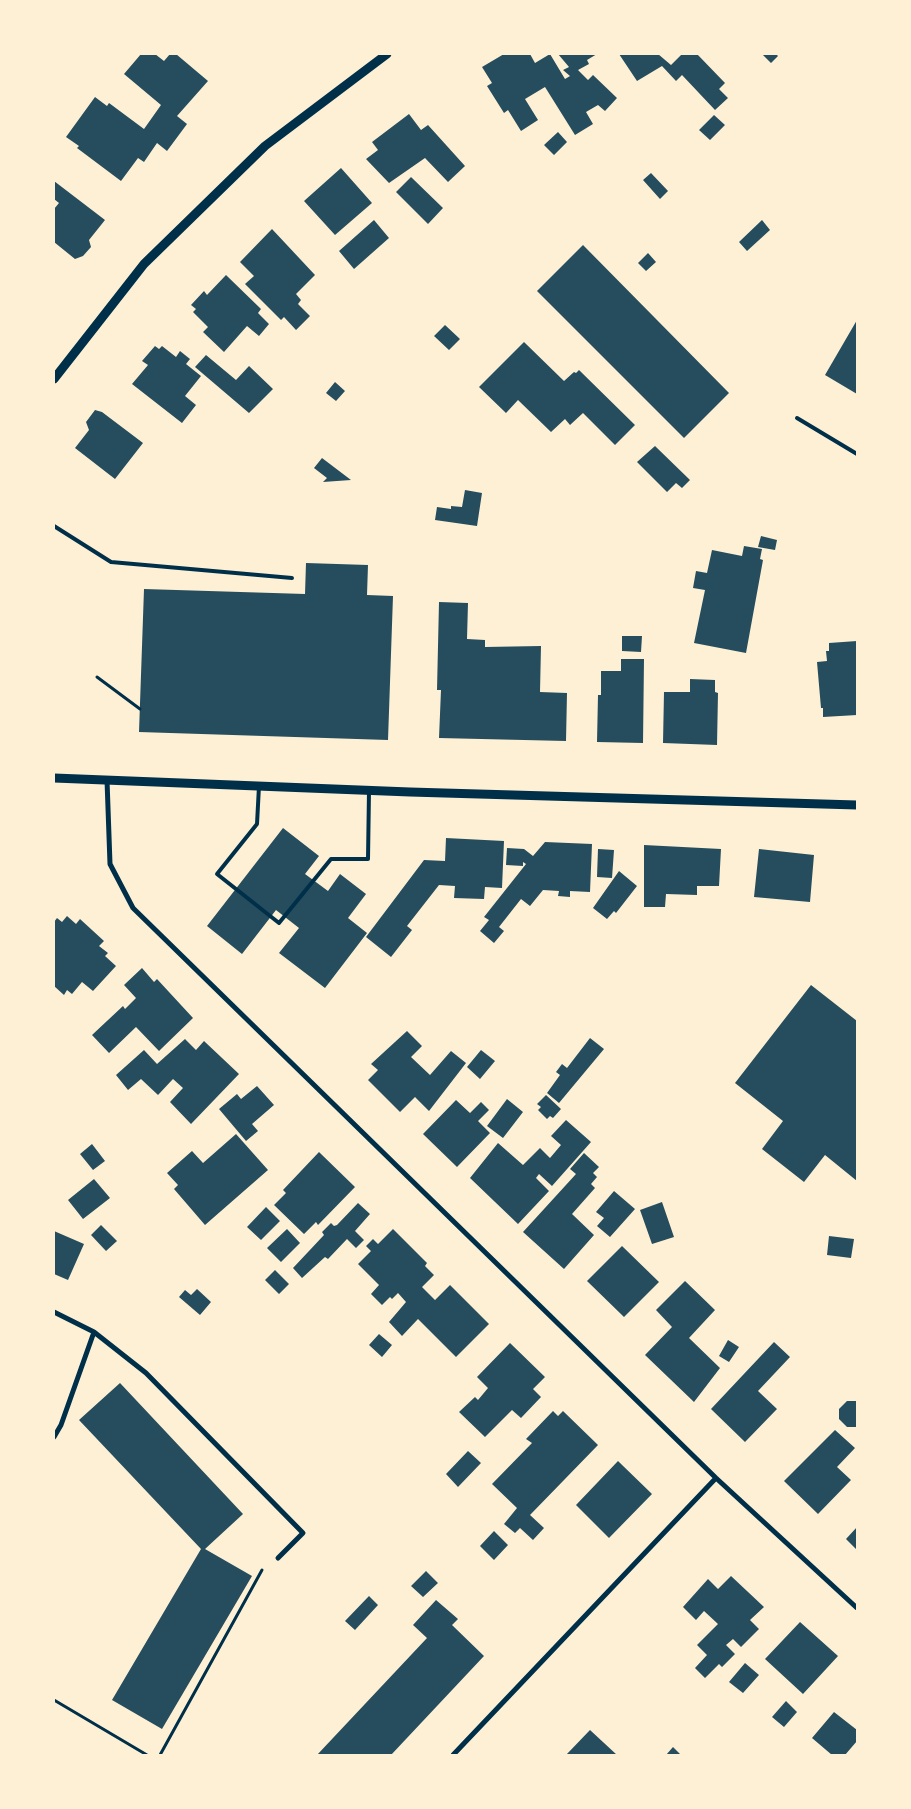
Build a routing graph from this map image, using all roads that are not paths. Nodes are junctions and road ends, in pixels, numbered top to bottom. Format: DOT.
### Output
graph roads {
  1 [pos="387,54"];
  2 [pos="54,379"];
  3 [pos="797,418"];
  4 [pos="857,454"];
  5 [pos="54,526"];
  6 [pos="292,578"];
  7 [pos="54,778"];
  8 [pos="107,779"];
  9 [pos="259,786"];
  10 [pos="369,790"];
  11 [pos="857,805"];
  12 [pos="54,1312"];
  13 [pos="94,1332"];
  14 [pos="54,1437"];
  15 [pos="716,1478"];
  16 [pos="278,1558"];
  17 [pos="857,1608"];
  18 [pos="452,1755"];
  1 -- 2 [label="street"];
  3 -- 4 [label="lane"];
  5 -- 6 [label="lane"];
  7 -- 8 [label="street"];
  8 -- 9 [label="street"];
  8 -- 15 [label="street"];
  9 -- 10 [label="street"];
  9 -- 10 [label="lane"];
  10 -- 11 [label="street"];
  12 -- 13 [label="street"];
  13 -- 14 [label="street"];
  13 -- 16 [label="street"];
  15 -- 17 [label="street"];
  15 -- 18 [label="street"];
}
